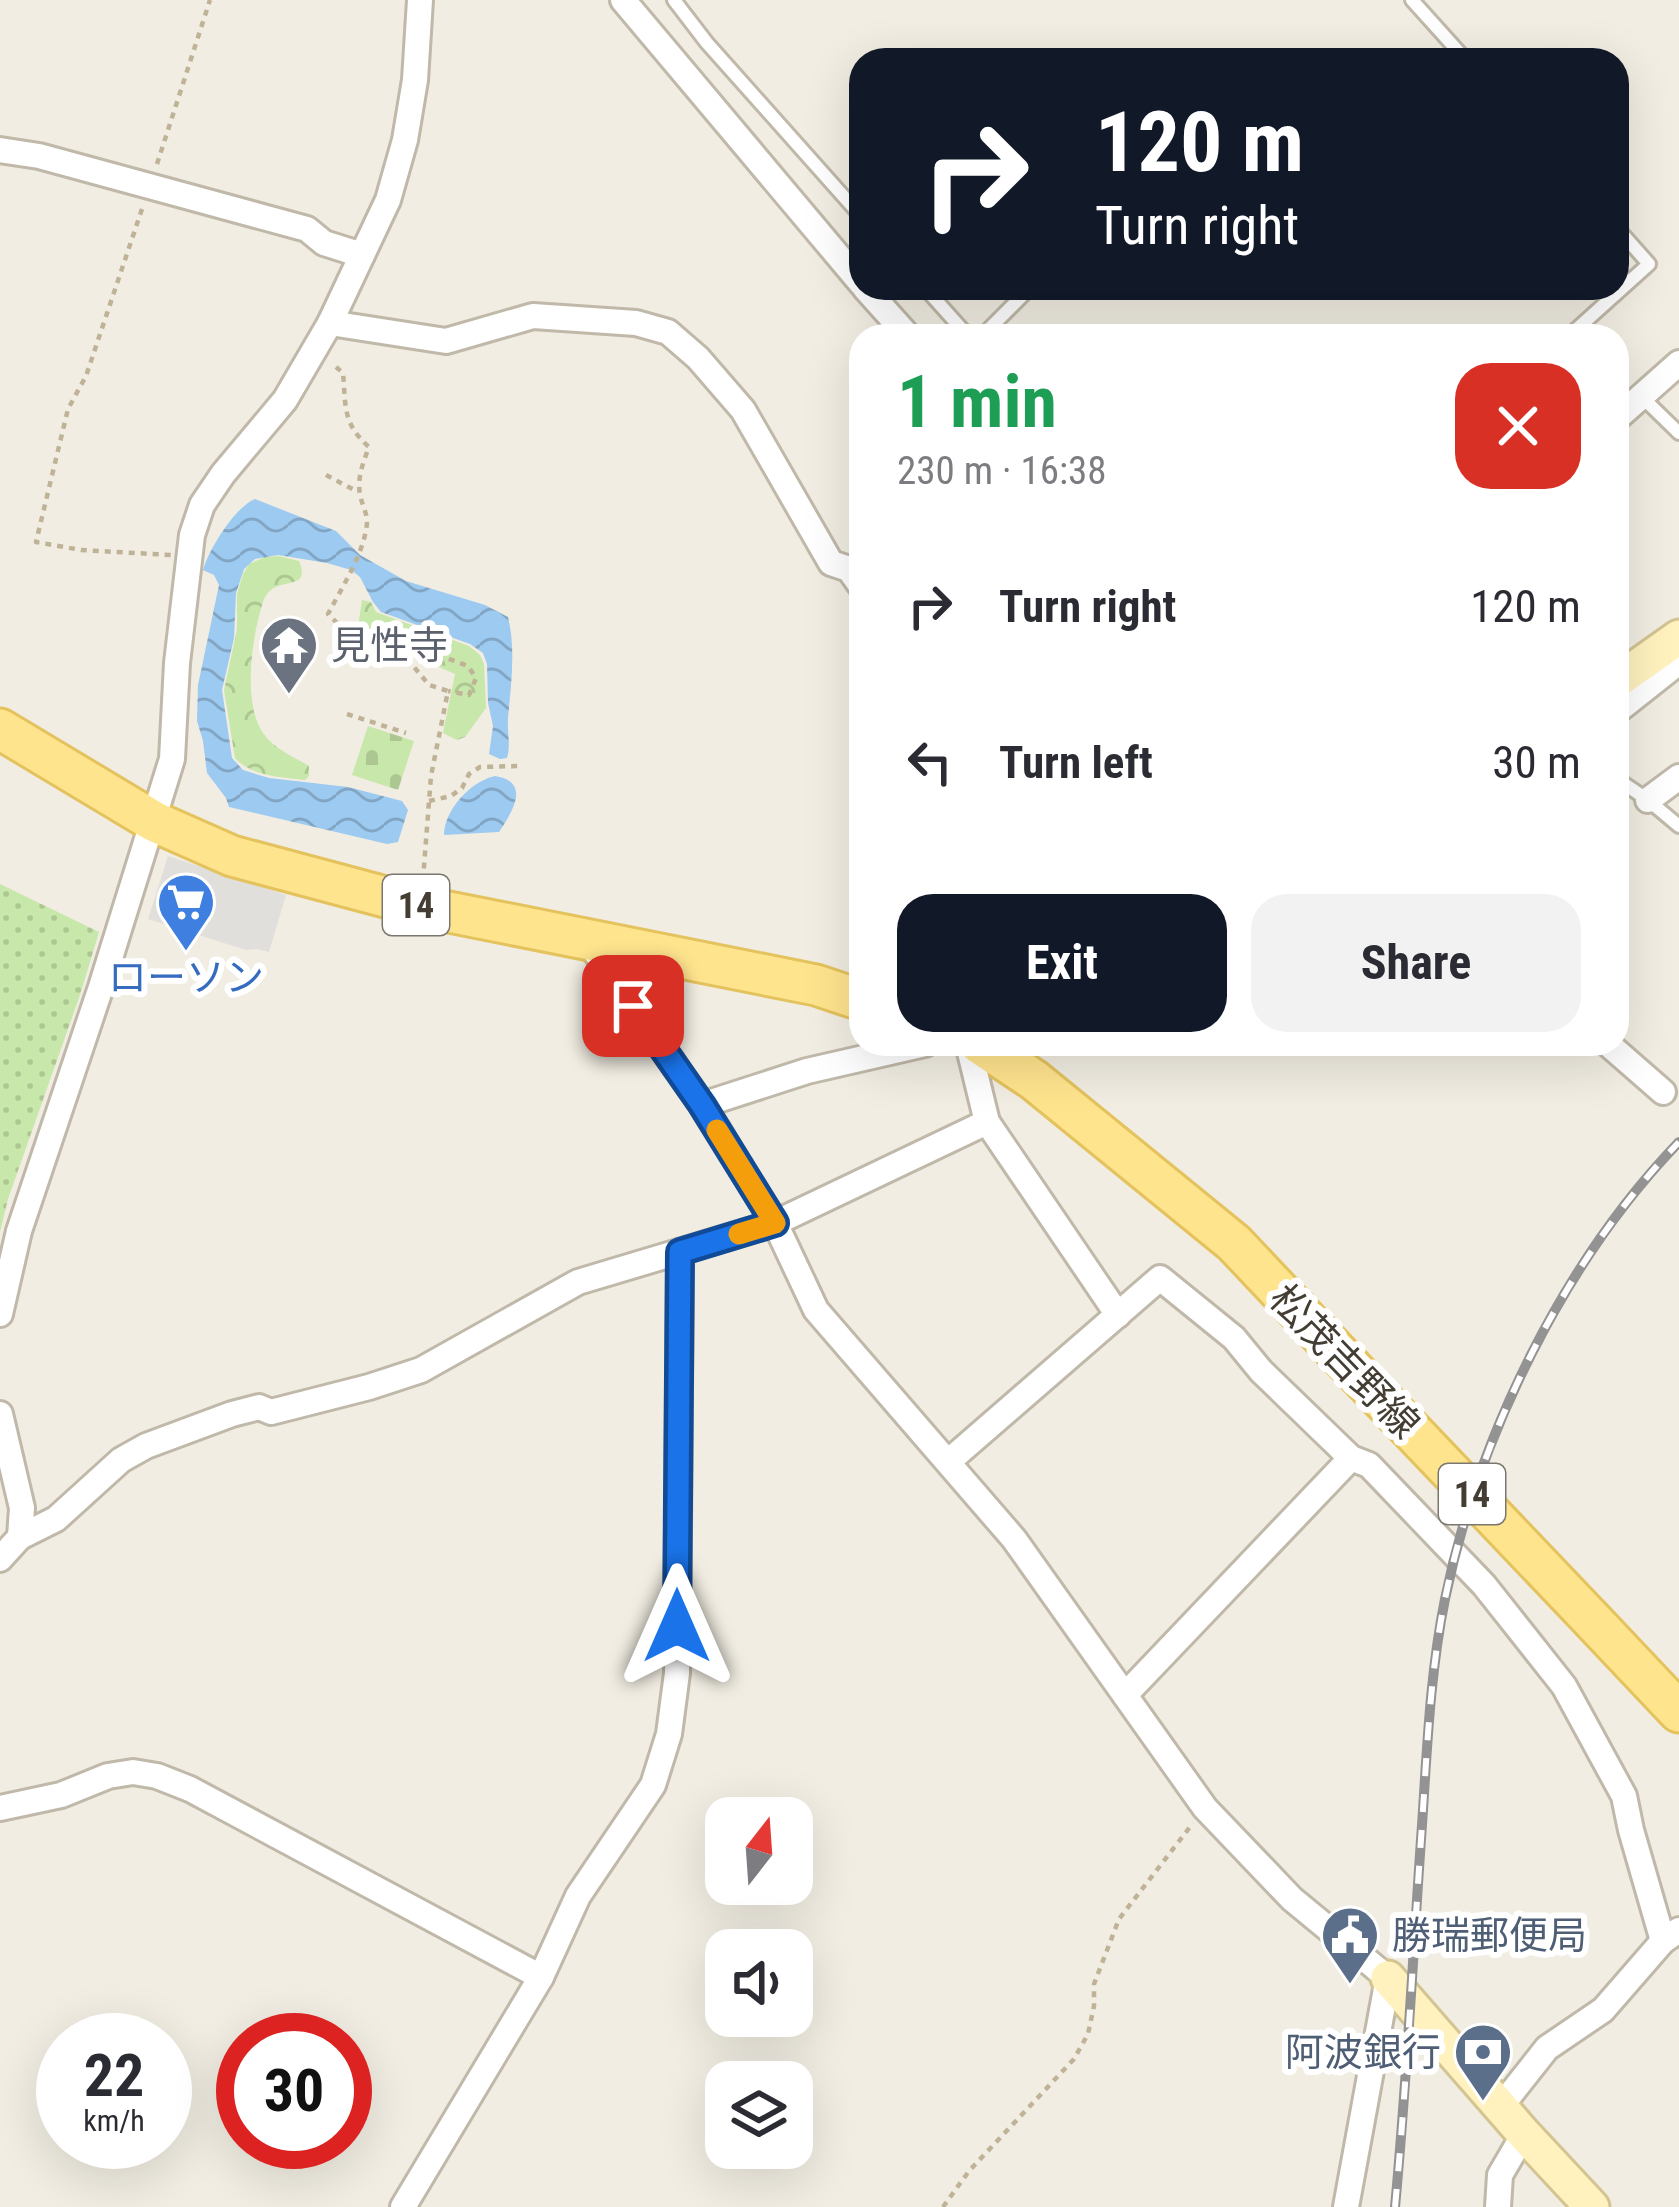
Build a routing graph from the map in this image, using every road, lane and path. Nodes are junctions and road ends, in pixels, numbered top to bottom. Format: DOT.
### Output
graph roads {
  1 [pos="210,0"];
  2 [pos="420,0"];
  3 [pos="622,0"];
  4 [pos="674,0"];
  5 [pos="1412,0"];
  6 [pos="1455,48"];
  7 [pos="0,150"];
  8 [pos="150,185"];
  9 [pos="849,203"];
  10 [pos="1629,242"];
  11 [pos="362,255"];
  12 [pos="849,268"];
  13 [pos="1629,282"];
  14 [pos="876,300"];
  15 [pos="936,300"];
  16 [pos="1018,300"];
  17 [pos="1609,300"];
  18 [pos="330,323"];
  19 [pos="897,324"];
  20 [pos="957,324"];
  21 [pos="994,324"];
  22 [pos="1582,324"];
  23 [pos="1679,364"];
  24 [pos="336,367"];
  25 [pos="1641,396"];
  26 [pos="1629,407"];
  27 [pos="1679,433"];
  28 [pos="326,476"];
  29 [pos="360,493"];
  30 [pos="189,556"];
  31 [pos="849,569"];
  32 [pos="359,625"];
  33 [pos="1679,637"];
  34 [pos="1679,662"];
  35 [pos="1629,672"];
  36 [pos="448,691"];
  37 [pos="1629,702"];
  38 [pos="347,714"];
  39 [pos="0,729"];
  40 [pos="406,733"];
  41 [pos="520,766"];
  42 [pos="1679,777"];
  43 [pos="1629,787"];
  44 [pos="1648,800"];
  45 [pos="429,801"];
  46 [pos="154,822"];
  47 [pos="1679,826"];
  48 [pos="426,907"];
  49 [pos="587,940"];
  50 [pos="849,996"];
  51 [pos="874,1056"];
  52 [pos="971,1056"];
  53 [pos="998,1056"];
  54 [pos="1621,1056"];
  55 [pos="1663,1092"];
  56 [pos="702,1105"];
  57 [pos="987,1122"];
  58 [pos="775,1223"];
  59 [pos="680,1252"];
  60 [pos="0,1314"];
  61 [pos="1118,1315"];
  62 [pos="0,1414"];
  63 [pos="1351,1458"];
  64 [pos="949,1462"];
  65 [pos="20,1537"];
  66 [pos="0,1559"];
  67 [pos="1125,1696"];
  68 [pos="1679,1712"];
  69 [pos="0,1808"];
  70 [pos="1205,1808"];
  71 [pos="1671,1936"];
  72 [pos="541,1977"];
  73 [pos="1388,1978"];
  74 [pos="1502,2105"];
  75 [pos="1524,2134"];
  76 [pos="404,2207"];
  77 [pos="943,2207"];
  78 [pos="1346,2207"];
  79 [pos="1498,2207"];
  80 [pos="1592,2207"];
  1 -- 8 [label="path"];
  2 -- 11 [label="street"];
  3 -- 12 [label="street"];
  4 -- 9 [label="lane"];
  5 -- 6 [label="lane"];
  7 -- 8 [label="street"];
  8 -- 11 [label="street"];
  8 -- 30 [label="path"];
  10 -- 13 [label="lane"];
  11 -- 18 [label="street"];
  14 -- 19 [label="street"];
  15 -- 20 [label="lane"];
  16 -- 21 [label="lane"];
  17 -- 22 [label="lane"];
  18 -- 30 [label="street"];
  18 -- 31 [label="street"];
  23 -- 25 [label="street"];
  24 -- 29 [label="path"];
  25 -- 26 [label="street"];
  25 -- 27 [label="lane"];
  28 -- 29 [label="path"];
  29 -- 36 [label="path"];
  30 -- 46 [label="street"];
  32 -- 36 [label="path"];
  33 -- 35 [label="street"];
  34 -- 37 [label="street"];
  36 -- 45 [label="path"];
  38 -- 40 [label="path"];
  39 -- 46 [label="main road, 14"];
  41 -- 45 [label="path"];
  42 -- 44 [label="street"];
  43 -- 44 [label="lane"];
  44 -- 47 [label="lane"];
  45 -- 48 [label="path"];
  46 -- 48 [label="main road, 14"];
  46 -- 60 [label="street"];
  48 -- 49 [label="main road, 14"];
  49 -- 50 [label="main road, 14"];
  49 -- 56 [label="street"];
  51 -- 56 [label="street"];
  52 -- 57 [label="street"];
  53 -- 68 [label="main road, 松茂吉野線 / 14, bridge"];
  54 -- 55 [label="street"];
  56 -- 58 [label="street"];
  57 -- 58 [label="street"];
  57 -- 61 [label="street"];
  58 -- 59 [label="street"];
  58 -- 64 [label="street"];
  59 -- 65 [label="street"];
  59 -- 72 [label="street"];
  61 -- 63 [label="street"];
  61 -- 64 [label="street"];
  62 -- 65 [label="street"];
  63 -- 67 [label="street"];
  63 -- 71 [label="street"];
  64 -- 67 [label="street"];
  65 -- 66 [label="street"];
  67 -- 70 [label="street"];
  69 -- 72 [label="street"];
  70 -- 73 [label="street"];
  70 -- 77 [label="path"];
  71 -- 74 [label="street"];
  72 -- 76 [label="street"];
  73 -- 74 [label="street"];
  73 -- 78 [label="street"];
  74 -- 75 [label="street"];
  75 -- 79 [label="street"];
  75 -- 80 [label="street"];
}
